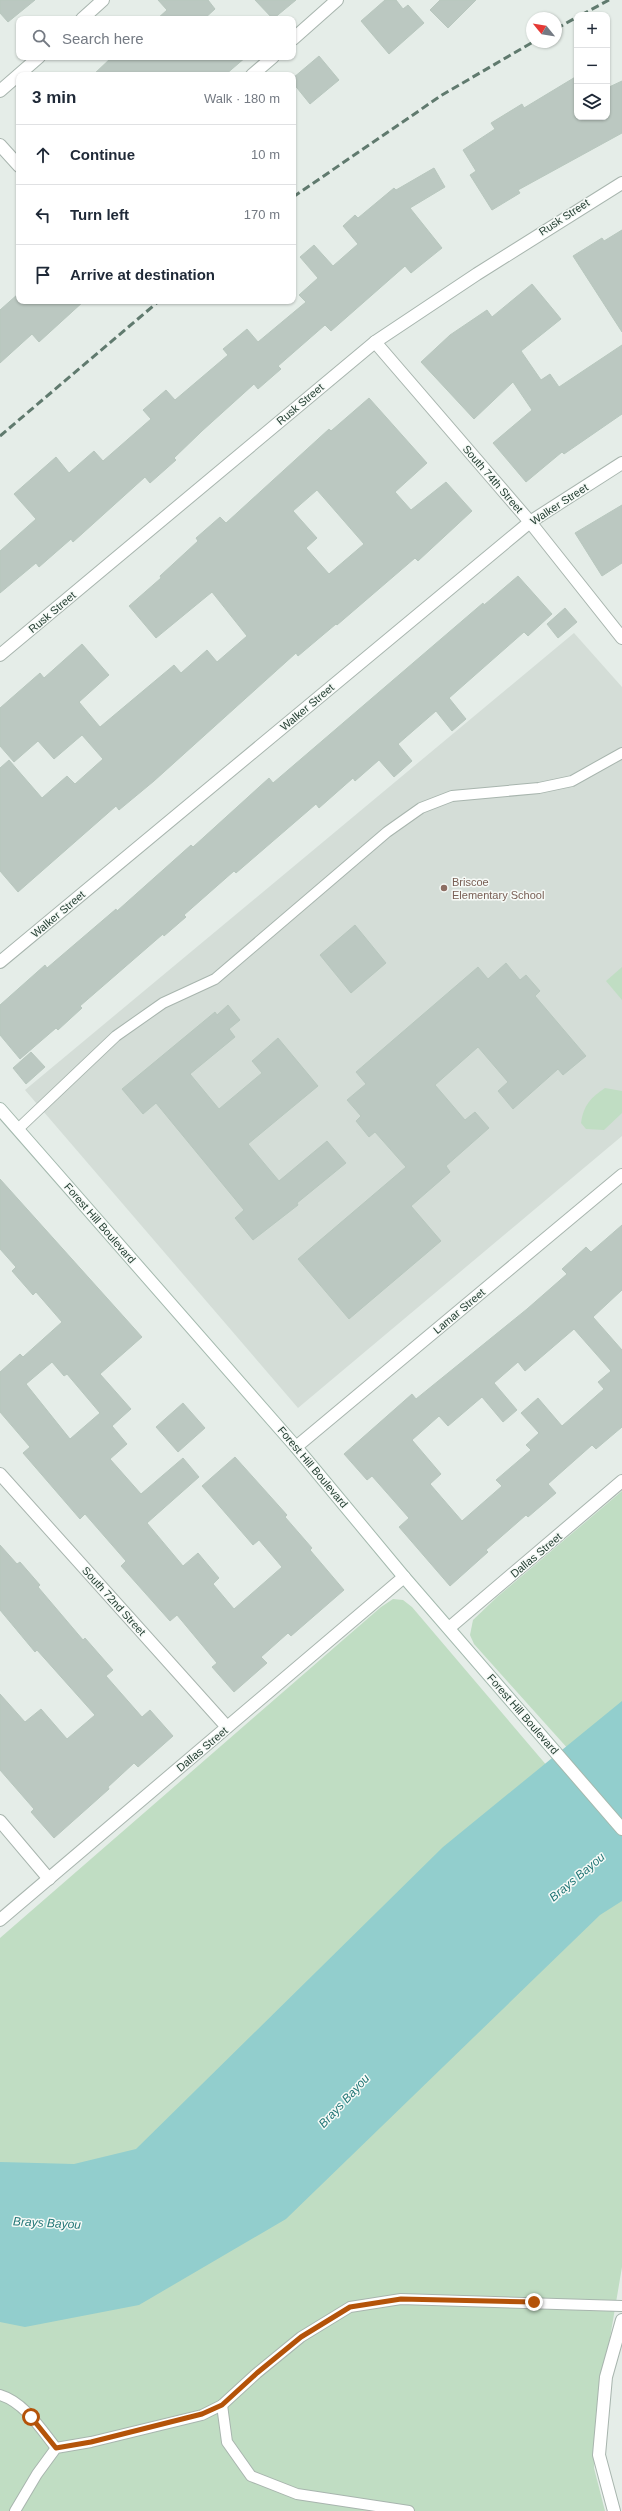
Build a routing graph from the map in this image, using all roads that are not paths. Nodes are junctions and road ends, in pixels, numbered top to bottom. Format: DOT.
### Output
graph roads {
  1 [pos="103,0"];
  2 [pos="337,0"];
  3 [pos="85,16"];
  4 [pos="296,36"];
  5 [pos="36,60"];
  6 [pos="270,60"];
  7 [pos="22,72"];
  8 [pos="256,72"];
  9 [pos="16,77"];
  10 [pos="0,91"];
  11 [pos="0,145"];
  12 [pos="16,163"];
  13 [pos="622,183"];
  14 [pos="374,342"];
  15 [pos="622,463"];
  16 [pos="530,522"];
  17 [pos="622,638"];
  18 [pos="0,655"];
  19 [pos="622,753"];
  20 [pos="0,962"];
  21 [pos="0,1109"];
  22 [pos="18,1129"];
  23 [pos="622,1175"];
  24 [pos="296,1447"];
  25 [pos="0,1474"];
  26 [pos="622,1481"];
  27 [pos="404,1577"];
  28 [pos="449,1628"];
  29 [pos="227,1727"];
  30 [pos="0,1822"];
  31 [pos="622,1829"];
  32 [pos="49,1879"];
  33 [pos="0,1920"];
  34 [pos="622,2306"];
  35 [pos="622,2320"];
  36 [pos="0,2395"];
  37 [pos="222,2405"];
  38 [pos="56,2448"];
  39 [pos="15,2511"];
  40 [pos="408,2511"];
  41 [pos="614,2511"];
  1 -- 3 [label="street"];
  2 -- 4 [label="street"];
  5 -- 7 [label="street"];
  6 -- 8 [label="street"];
  9 -- 10 [label="street"];
  11 -- 12 [label="street"];
  13 -- 14 [label="street, Rusk Street"];
  14 -- 16 [label="street, South 74th Street"];
  14 -- 18 [label="street, Rusk Street"];
  15 -- 16 [label="street, Walker Street"];
  16 -- 17 [label="street, South 74th Street"];
  16 -- 20 [label="street, Walker Street"];
  19 -- 22 [label="lane"];
  21 -- 22 [label="street, Forest Hill Boulevard"];
  22 -- 24 [label="street, Forest Hill Boulevard"];
  23 -- 24 [label="street, Lamar Street"];
  24 -- 27 [label="street, Forest Hill Boulevard"];
  25 -- 29 [label="street, South 72nd Street"];
  26 -- 28 [label="street, Dallas Street"];
  27 -- 28 [label="street, Forest Hill Boulevard"];
  27 -- 29 [label="street, Dallas Street"];
  28 -- 31 [label="street, Forest Hill Boulevard"];
  29 -- 32 [label="street, Dallas Street"];
  30 -- 32 [label="street"];
  32 -- 33 [label="street, Dallas Street"];
  34 -- 37 [label="lane"];
  35 -- 41 [label="street"];
  36 -- 38 [label="lane"];
  37 -- 38 [label="lane"];
  37 -- 40 [label="lane"];
  38 -- 39 [label="lane"];
}
